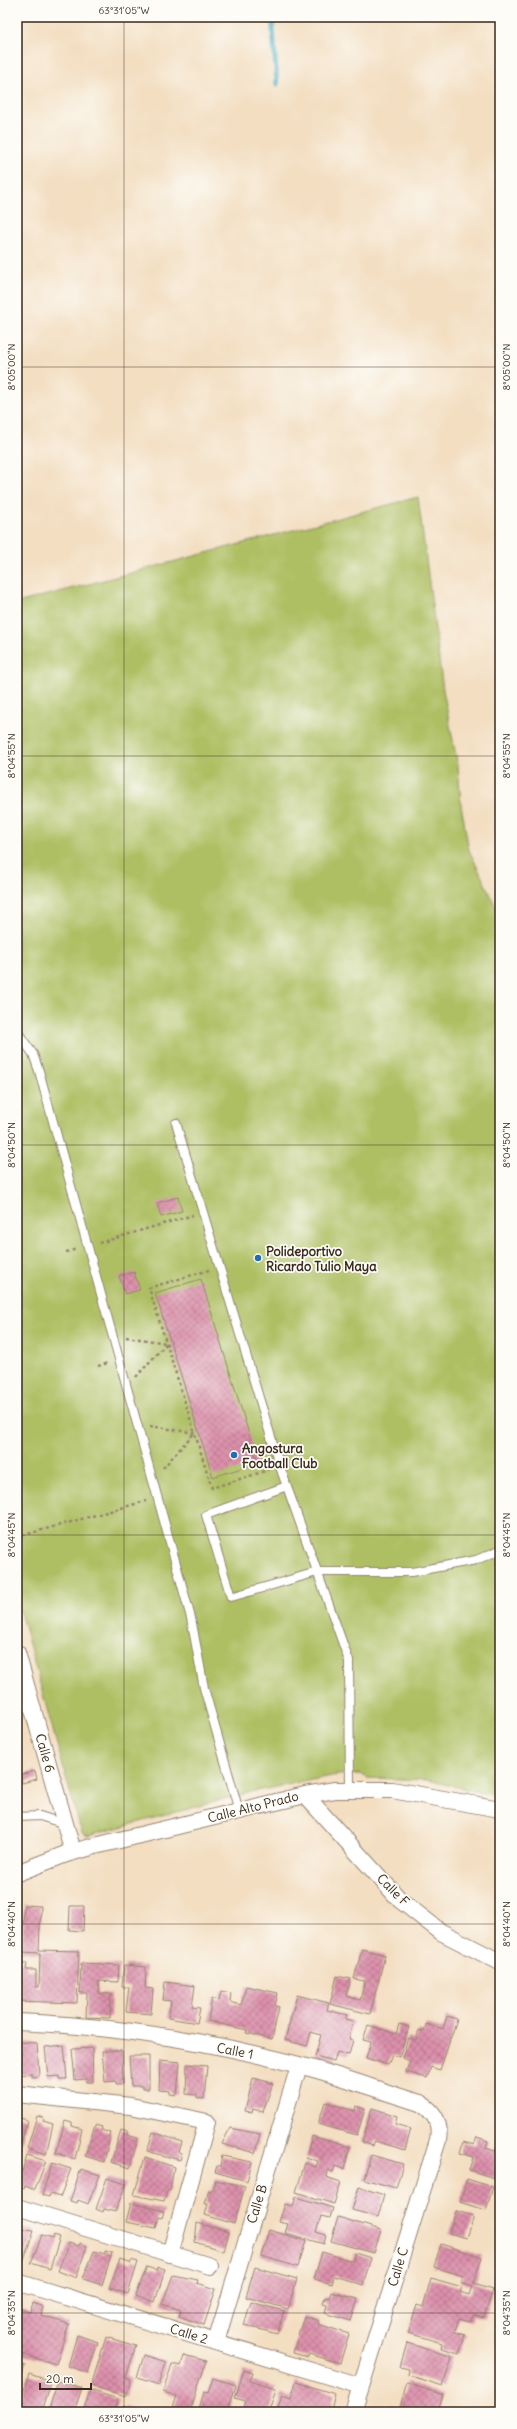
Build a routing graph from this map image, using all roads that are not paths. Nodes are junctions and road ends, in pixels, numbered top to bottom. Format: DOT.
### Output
graph roads {
  1 [pos="17,1031"];
  2 [pos="176,1123"];
  3 [pos="287,1486"];
  4 [pos="500,1550"];
  5 [pos="317,1572"];
  6 [pos="17,1653"];
  7 [pos="350,1789"];
  8 [pos="305,1795"];
  9 [pos="497,1809"];
  10 [pos="239,1811"];
  11 [pos="17,1817"];
  12 [pos="65,1824"];
  13 [pos="73,1852"];
  14 [pos="17,1873"];
  15 [pos="500,1962"];
  16 [pos="17,2022"];
  17 [pos="299,2066"];
  18 [pos="17,2094"];
  19 [pos="438,2122"];
  20 [pos="17,2207"];
  21 [pos="170,2254"];
  22 [pos="210,2266"];
  23 [pos="17,2282"];
  24 [pos="216,2342"];
  25 [pos="361,2386"];
  26 [pos="353,2412"];
  1 -- 10 [label="lane"];
  2 -- 3 [label="lane"];
  3 -- 5 [label="lane"];
  3 -- 5 [label="lane"];
  4 -- 5 [label="lane"];
  5 -- 7 [label="lane"];
  6 -- 12 [label="street, Calle 6"];
  7 -- 8 [label="street, Calle Alto Prado"];
  7 -- 9 [label="street, Calle Alto Prado"];
  8 -- 10 [label="street, Calle Alto Prado"];
  8 -- 15 [label="street, Calle F"];
  10 -- 13 [label="street, Calle Alto Prado"];
  11 -- 12 [label="lane"];
  12 -- 13 [label="street, Calle 6"];
  13 -- 14 [label="street, Calle Alto Prado"];
  16 -- 17 [label="street, Calle 1"];
  17 -- 19 [label="street, Calle 1"];
  17 -- 24 [label="street, Calle B"];
  18 -- 21 [label="street"];
  19 -- 25 [label="street, Calle C"];
  20 -- 21 [label="street"];
  21 -- 22 [label="street"];
  23 -- 24 [label="street, Calle 2"];
  24 -- 25 [label="street, Calle 2"];
  25 -- 26 [label="street, Calle C"];
}
